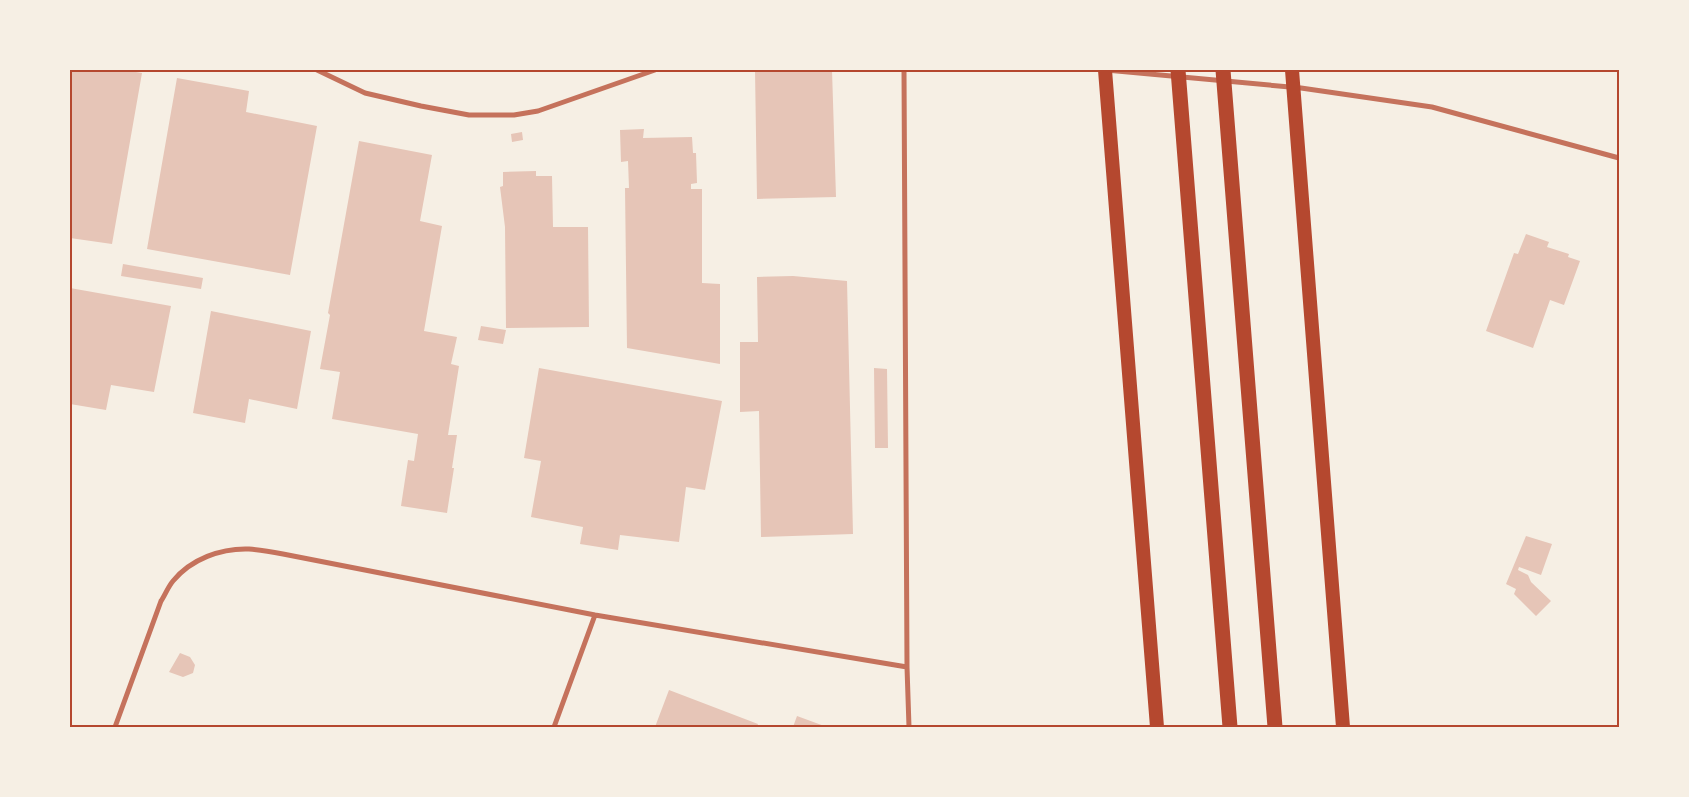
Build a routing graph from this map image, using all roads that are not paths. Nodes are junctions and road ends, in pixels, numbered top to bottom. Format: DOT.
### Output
graph roads {
  1 [pos="317,70"];
  2 [pos="654,70"];
  3 [pos="904,70"];
  4 [pos="1103,70"];
  5 [pos="1178,70"];
  6 [pos="1223,70"];
  7 [pos="1292,70"];
  8 [pos="1619,158"];
  9 [pos="595,615"];
  10 [pos="907,667"];
  11 [pos="115,727"];
  12 [pos="554,727"];
  13 [pos="909,727"];
  14 [pos="1156,727"];
  15 [pos="1230,727"];
  16 [pos="1275,727"];
  17 [pos="1343,727"];
  1 -- 2 [label="street"];
  3 -- 10 [label="street"];
  4 -- 8 [label="street"];
  4 -- 14 [label="highway"];
  5 -- 15 [label="highway"];
  6 -- 16 [label="highway"];
  7 -- 17 [label="highway"];
  9 -- 10 [label="street"];
  9 -- 11 [label="street"];
  9 -- 12 [label="street"];
  10 -- 13 [label="street"];
}
